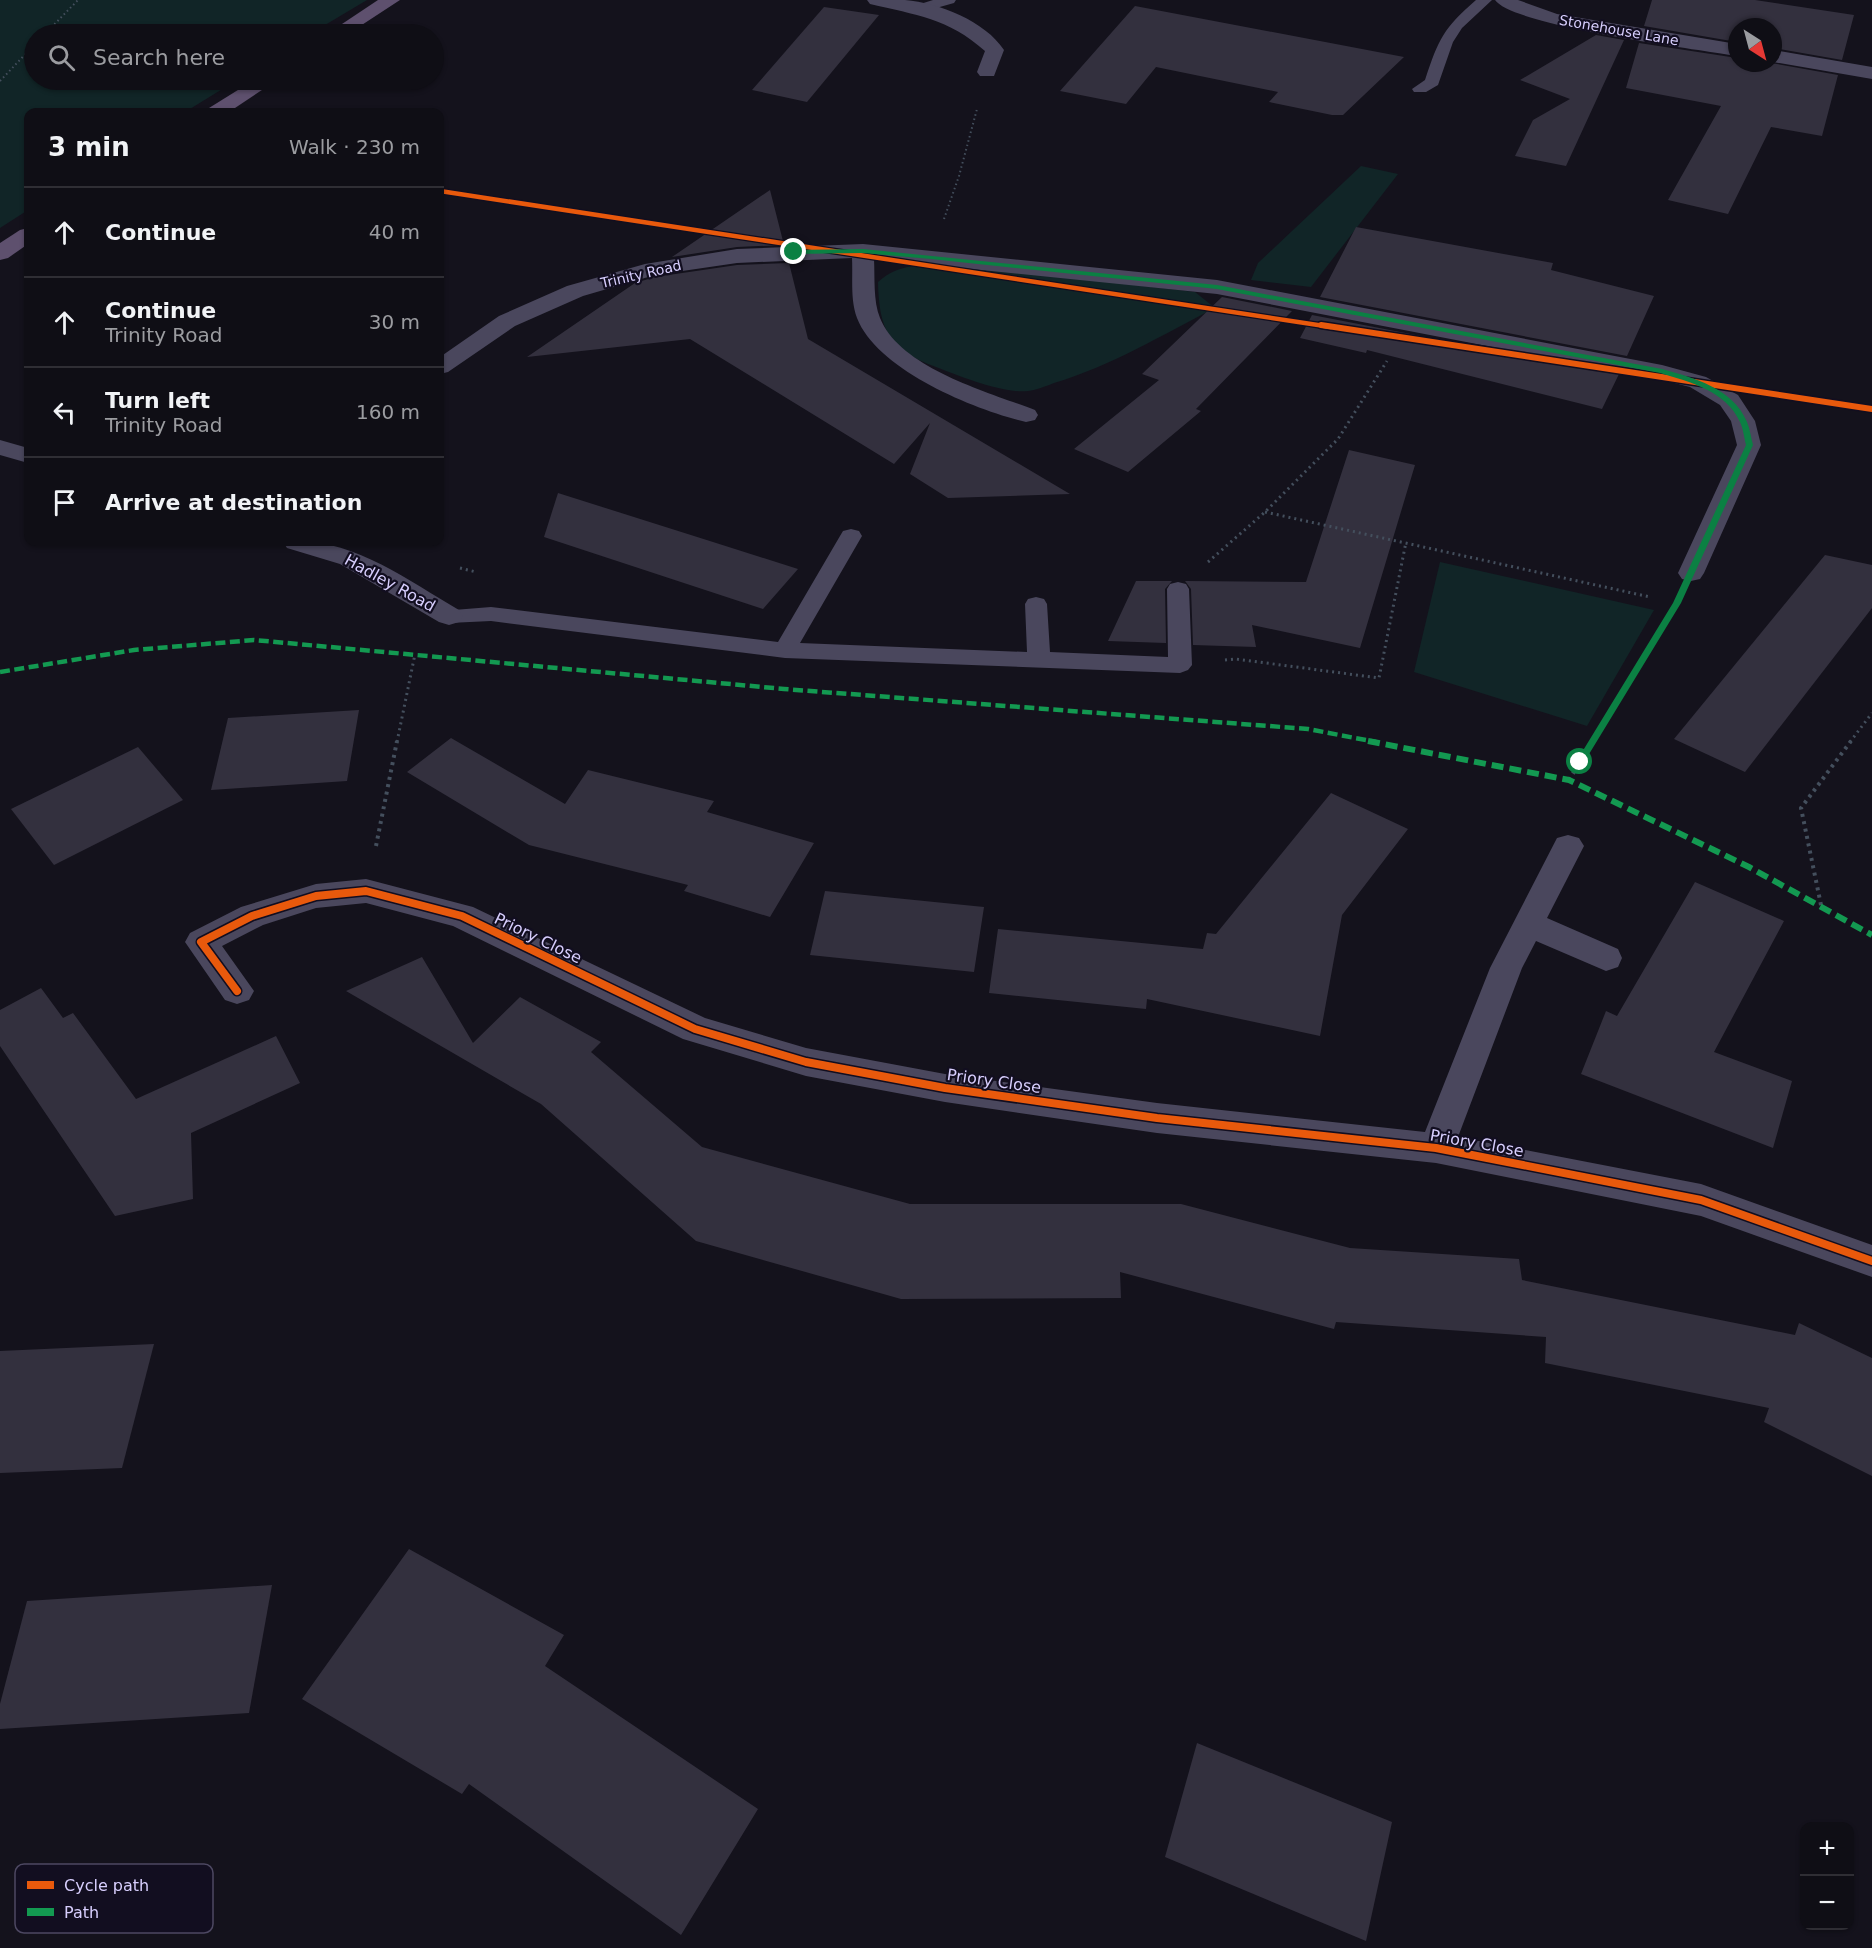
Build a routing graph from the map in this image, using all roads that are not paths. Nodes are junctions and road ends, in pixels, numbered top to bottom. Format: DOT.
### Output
graph roads {
  1 [pos="392,0"];
  2 [pos="876,0"];
  3 [pos="949,0"];
  4 [pos="1485,0"];
  5 [pos="1504,0"];
  6 [pos="922,8"];
  7 [pos="352,24"];
  8 [pos="1728,48"];
  9 [pos="1782,58"];
  10 [pos="987,72"];
  11 [pos="1872,73"];
  12 [pos="1420,89"];
  13 [pos="251,90"];
  14 [pos="222,108"];
  15 [pos="24,238"];
  16 [pos="863,251"];
  17 [pos="0,253"];
  18 [pos="444,363"];
  19 [pos="1026,415"];
  20 [pos="0,447"];
  21 [pos="24,455"];
  22 [pos="851,536"];
  23 [pos="309,546"];
  24 [pos="1691,573"];
  25 [pos="1178,589"];
  26 [pos="1036,604"];
  27 [pos="449,616"];
  28 [pos="785,650"];
  29 [pos="1039,661"];
  30 [pos="1568,846"];
  31 [pos="1529,924"];
  32 [pos="1606,958"];
  33 [pos="237,991"];
  34 [pos="1436,1148"];
  35 [pos="1872,1261"];
  1 -- 7 [label="main road"];
  2 -- 6 [label="street"];
  3 -- 6 [label="lane"];
  4 -- 12 [label="lane"];
  5 -- 8 [label="street, Stonehouse Lane"];
  6 -- 10 [label="street"];
  9 -- 11 [label="street"];
  13 -- 14 [label="main road"];
  15 -- 17 [label="main road"];
  16 -- 18 [label="street, Trinity Road"];
  16 -- 19 [label="street"];
  16 -- 24 [label="street, Trinity Road"];
  20 -- 21 [label="street"];
  22 -- 28 [label="lane"];
  23 -- 27 [label="street, Hadley Road"];
  25 -- 29 [label="lane"];
  26 -- 29 [label="lane"];
  27 -- 28 [label="lane"];
  28 -- 29 [label="lane"];
  30 -- 31 [label="street, Priory Close"];
  31 -- 32 [label="street"];
  31 -- 34 [label="street, Priory Close"];
  33 -- 34 [label="street, Priory Close"];
  34 -- 35 [label="street, Priory Close"];
}
